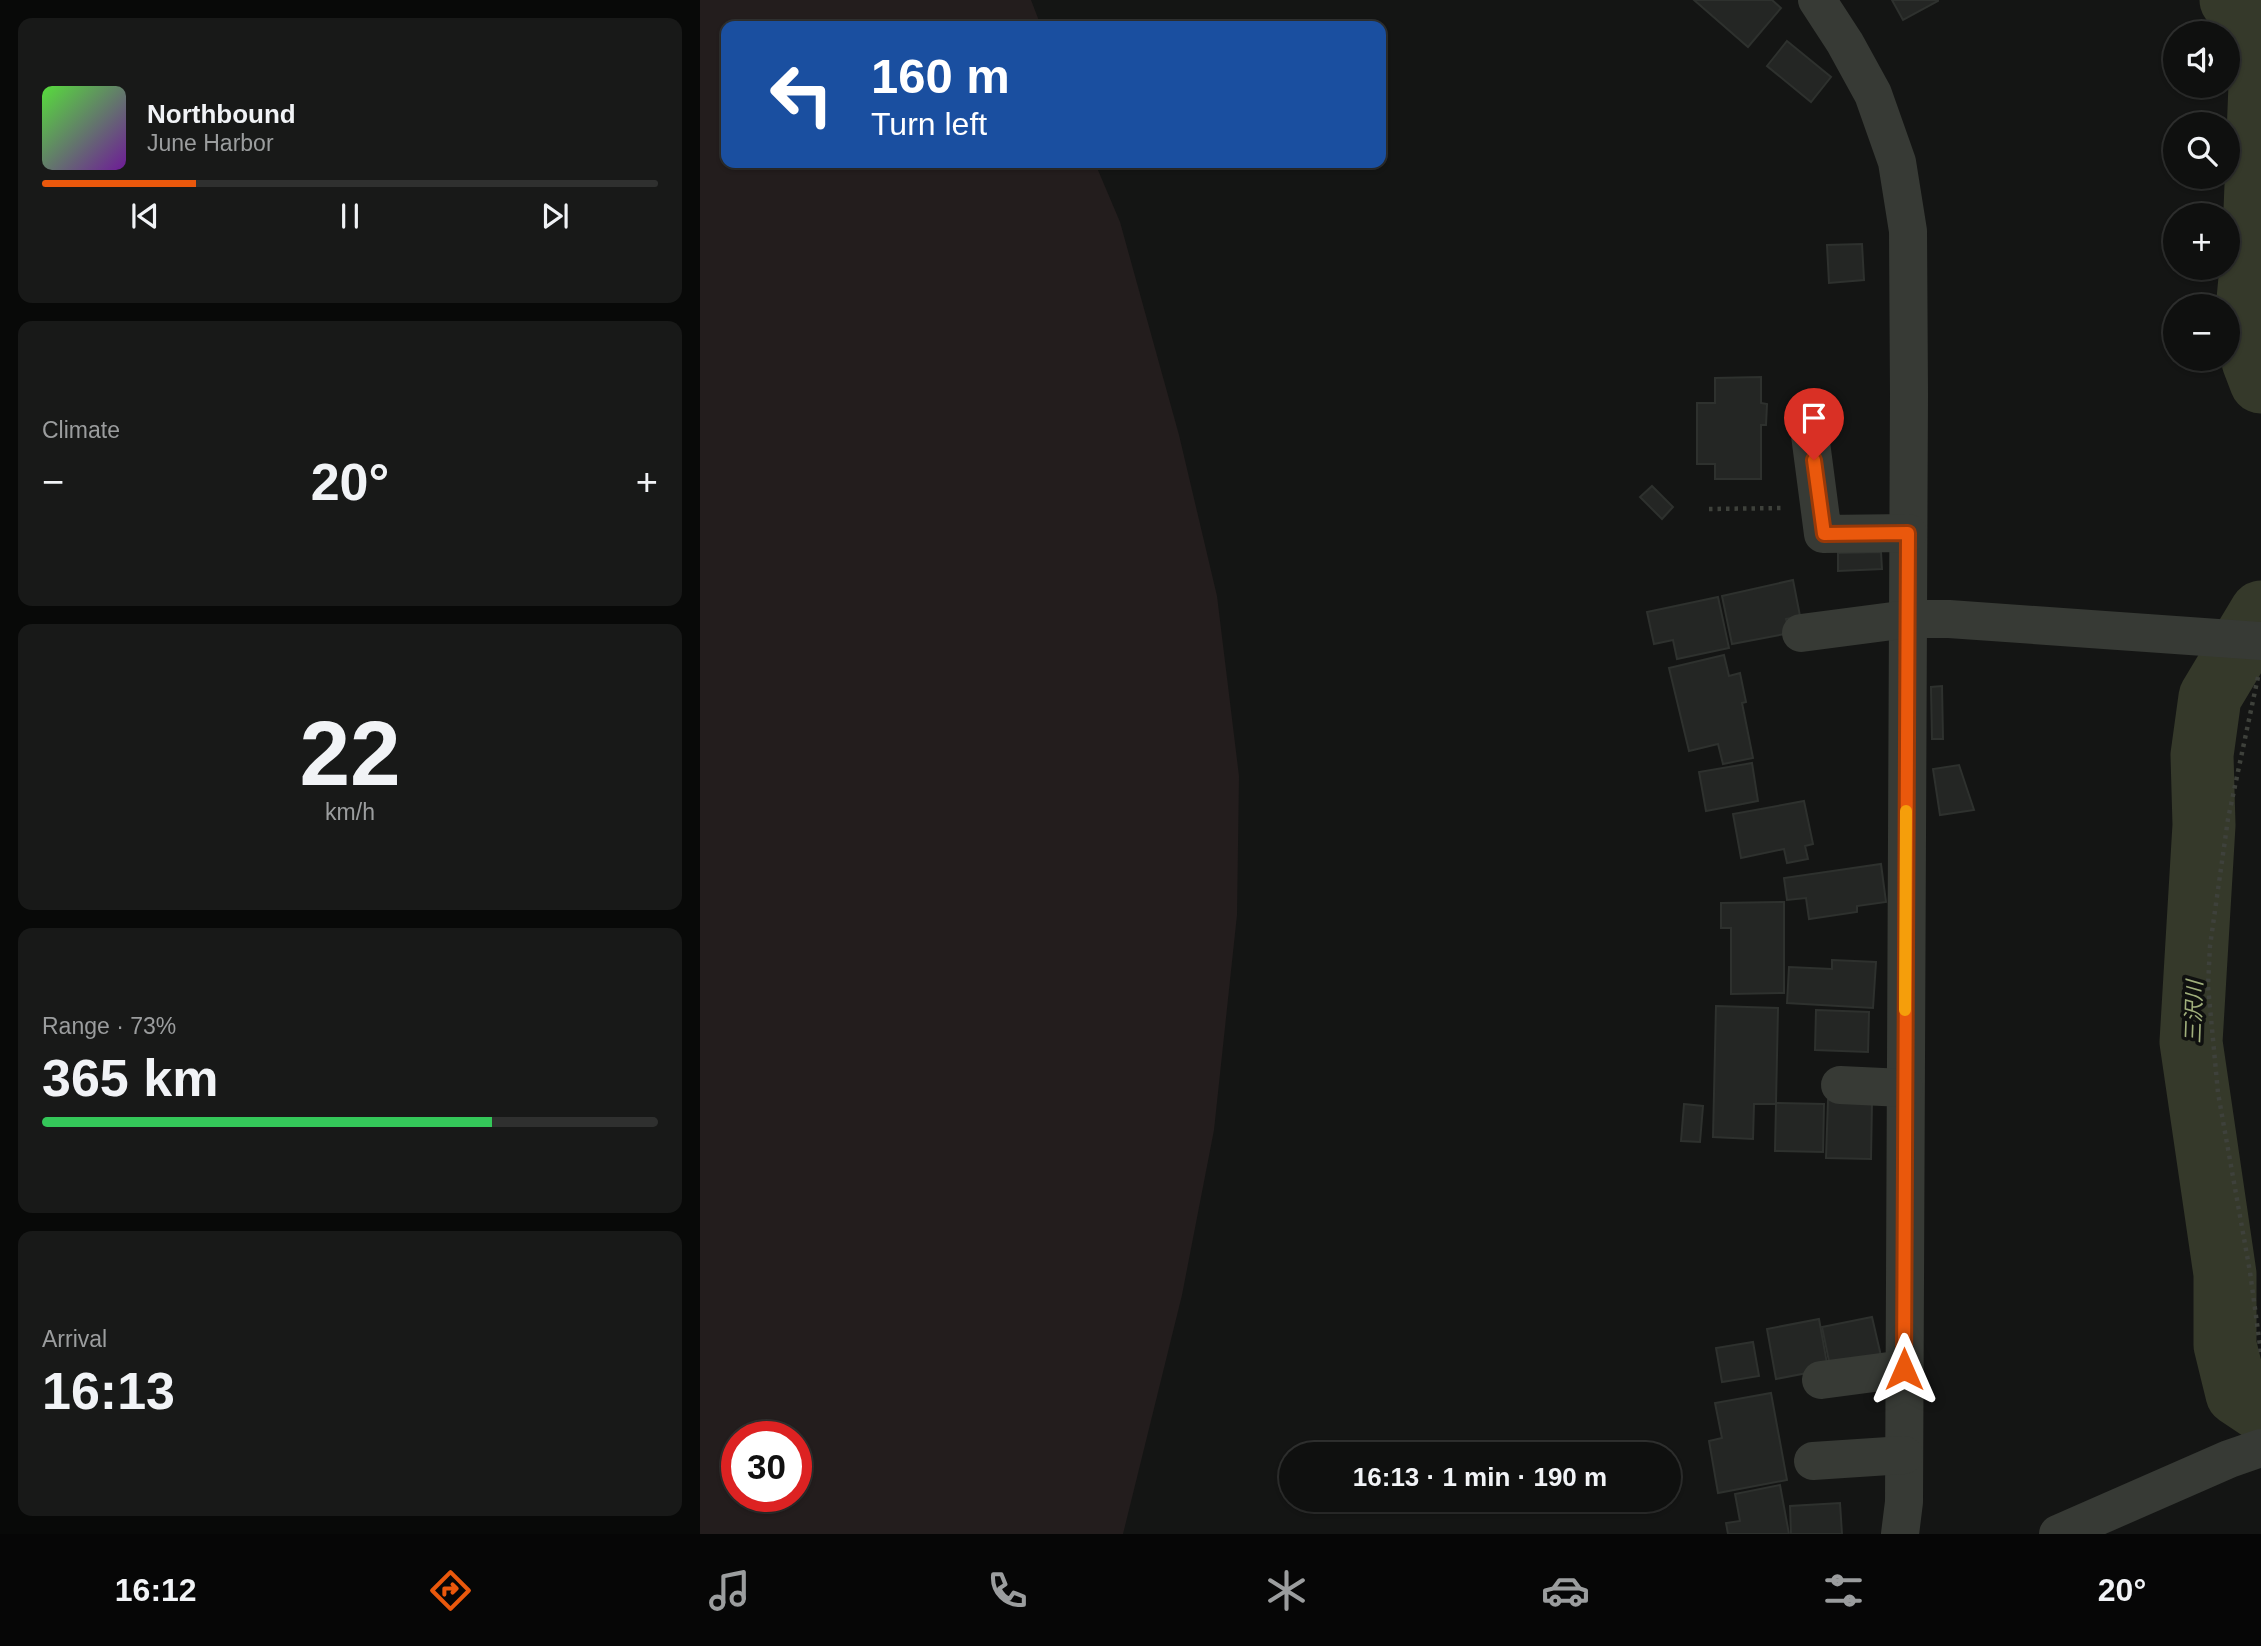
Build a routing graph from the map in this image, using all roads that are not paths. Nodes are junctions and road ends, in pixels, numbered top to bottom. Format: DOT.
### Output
graph roads {
  1 [pos="1816,0"];
  2 [pos="1810,435"];
  3 [pos="1908,533"];
  4 [pos="1908,619"];
  5 [pos="1801,632"];
  6 [pos="2260,657"];
  7 [pos="1840,1085"];
  8 [pos="1904,1088"];
  9 [pos="1904,1369"];
  10 [pos="1821,1380"];
  11 [pos="2261,1448"];
  12 [pos="1904,1455"];
  13 [pos="1813,1461"];
  14 [pos="1900,1534"];
  15 [pos="2059,1534"];
  1 -- 3 [label="street"];
  2 -- 3 [label="street"];
  3 -- 4 [label="street"];
  4 -- 5 [label="street"];
  4 -- 6 [label="street"];
  4 -- 8 [label="street"];
  7 -- 8 [label="street"];
  8 -- 9 [label="street"];
  9 -- 10 [label="street"];
  9 -- 12 [label="street"];
  11 -- 15 [label="street"];
  12 -- 13 [label="street"];
  12 -- 14 [label="street"];
}
